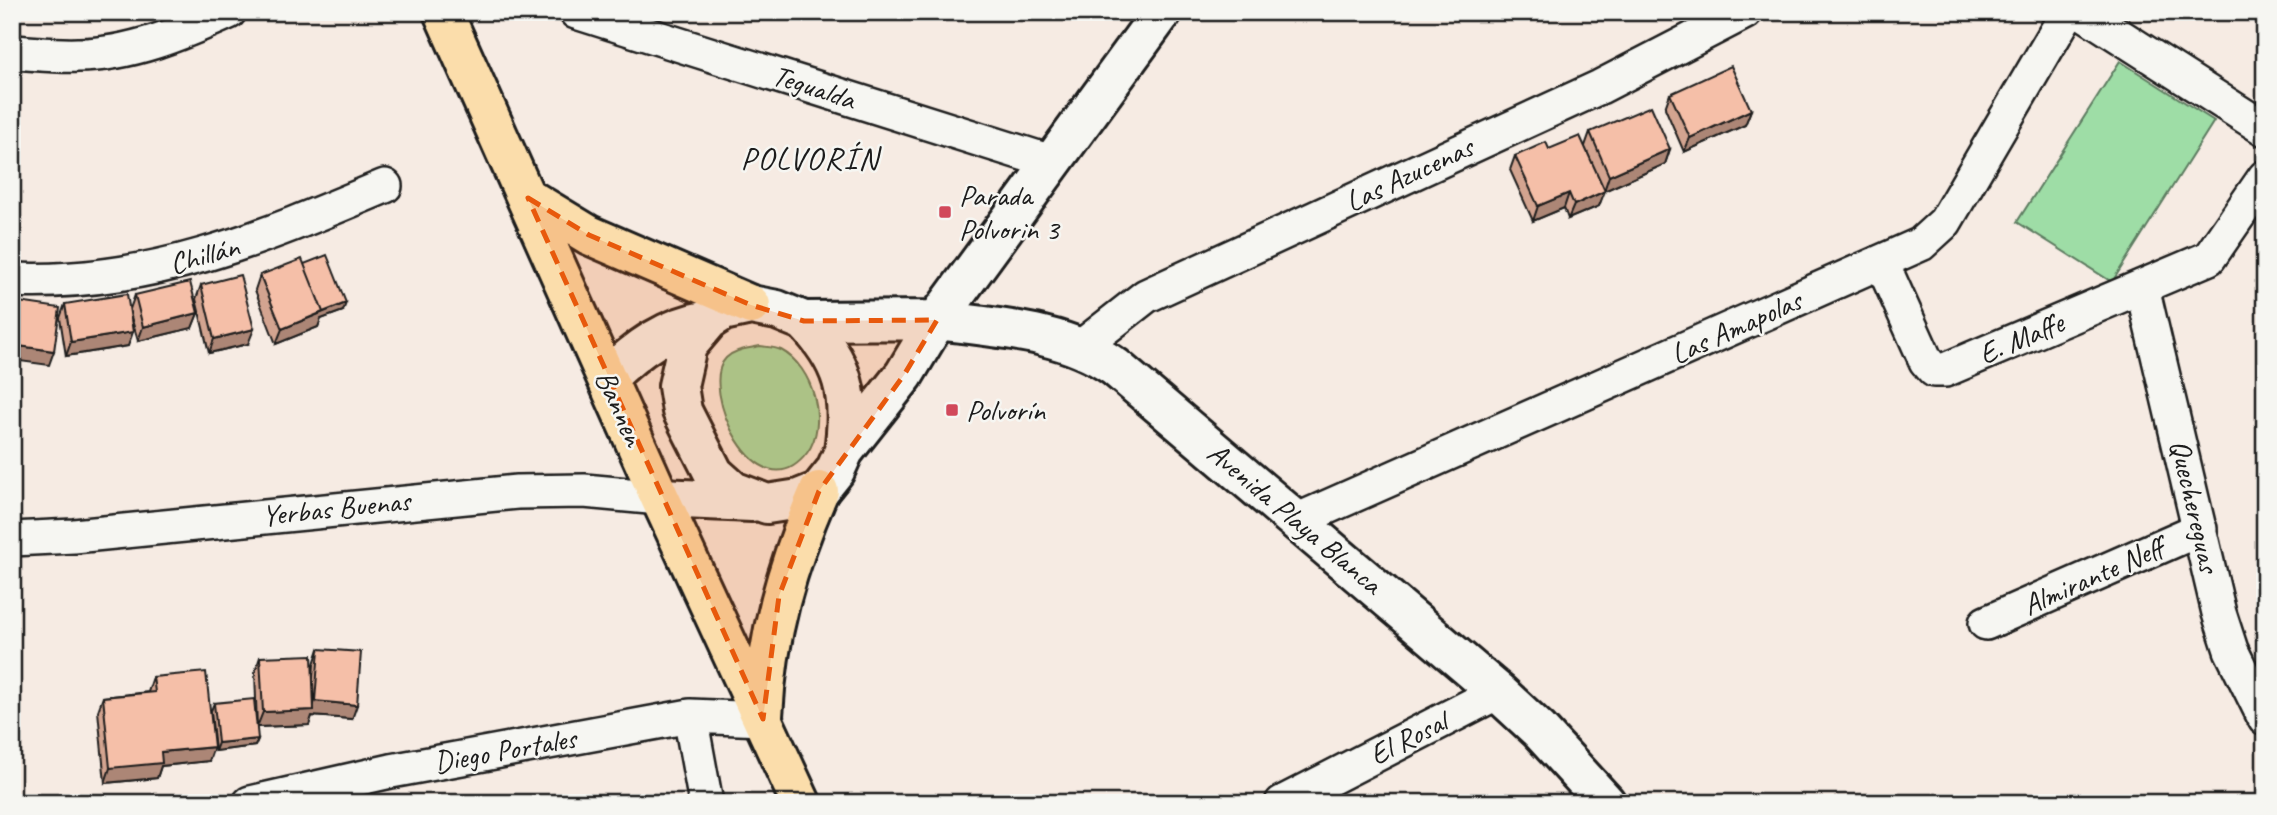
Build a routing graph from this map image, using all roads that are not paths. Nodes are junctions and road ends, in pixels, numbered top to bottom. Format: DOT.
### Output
graph roads {
  1 [pos="229,12"];
  2 [pos="443,12"];
  3 [pos="576,12"];
  4 [pos="1162,12"];
  5 [pos="1745,12"];
  6 [pos="2068,12"];
  7 [pos="2082,12"];
  8 [pos="12,52"];
  9 [pos="2265,129"];
  10 [pos="1051,162"];
  11 [pos="2265,177"];
  12 [pos="385,186"];
  13 [pos="528,198"];
  14 [pos="1882,263"];
  15 [pos="12,280"];
  16 [pos="2142,286"];
  17 [pos="751,305"];
  18 [pos="709,320"];
  19 [pos="937,320"];
  20 [pos="804,321"];
  21 [pos="1081,347"];
  22 [pos="607,378"];
  23 [pos="844,451"];
  24 [pos="819,491"];
  25 [pos="660,498"];
  26 [pos="756,502"];
  27 [pos="1298,520"];
  28 [pos="2200,529"];
  29 [pos="12,539"];
  30 [pos="1986,623"];
  31 [pos="1497,692"];
  32 [pos="690,716"];
  33 [pos="763,719"];
  34 [pos="2265,719"];
  35 [pos="250,803"];
  36 [pos="706,803"];
  37 [pos="801,803"];
  38 [pos="1282,803"];
  39 [pos="1606,803"];
  1 -- 8 [label="street"];
  2 -- 13 [label="main road, Bannen"];
  3 -- 10 [label="street, Tegualda"];
  4 -- 10 [label="main road"];
  5 -- 21 [label="street, Las Azucenas"];
  6 -- 14 [label="street, Las Amapolas"];
  7 -- 9 [label="street"];
  10 -- 19 [label="main road"];
  11 -- 16 [label="street, E. Maffe"];
  12 -- 15 [label="street, Chillán"];
  13 -- 17 [label="main road"];
  13 -- 22 [label="main road, Bannen"];
  14 -- 16 [label="street, E. Maffe"];
  14 -- 27 [label="street, Las Amapolas"];
  16 -- 28 [label="street, Quechereguas"];
  17 -- 18 [label="main road"];
  17 -- 20 [label="main road"];
  18 -- 22 [label="main road"];
  18 -- 26 [label="main road"];
  19 -- 20 [label="main road, Avenida Playa Blanca"];
  19 -- 21 [label="main road, Avenida Playa Blanca"];
  19 -- 23 [label="main road"];
  20 -- 23 [label="main road"];
  21 -- 27 [label="main road, Avenida Playa Blanca"];
  22 -- 25 [label="main road, Bannen"];
  23 -- 24 [label="main road"];
  24 -- 26 [label="main road"];
  24 -- 33 [label="main road"];
  25 -- 26 [label="main road"];
  25 -- 29 [label="street, Yerbas Buenas"];
  25 -- 33 [label="main road, Bannen"];
  27 -- 31 [label="main road, Avenida Playa Blanca"];
  28 -- 30 [label="street, Almirante Neff"];
  28 -- 34 [label="street, Quechereguas"];
  31 -- 38 [label="street, El Rosal"];
  31 -- 39 [label="main road, Avenida Playa Blanca"];
  32 -- 33 [label="street, Diego Portales"];
  32 -- 35 [label="street, Diego Portales"];
  32 -- 36 [label="street"];
  33 -- 37 [label="main road, Bannen"];
}
